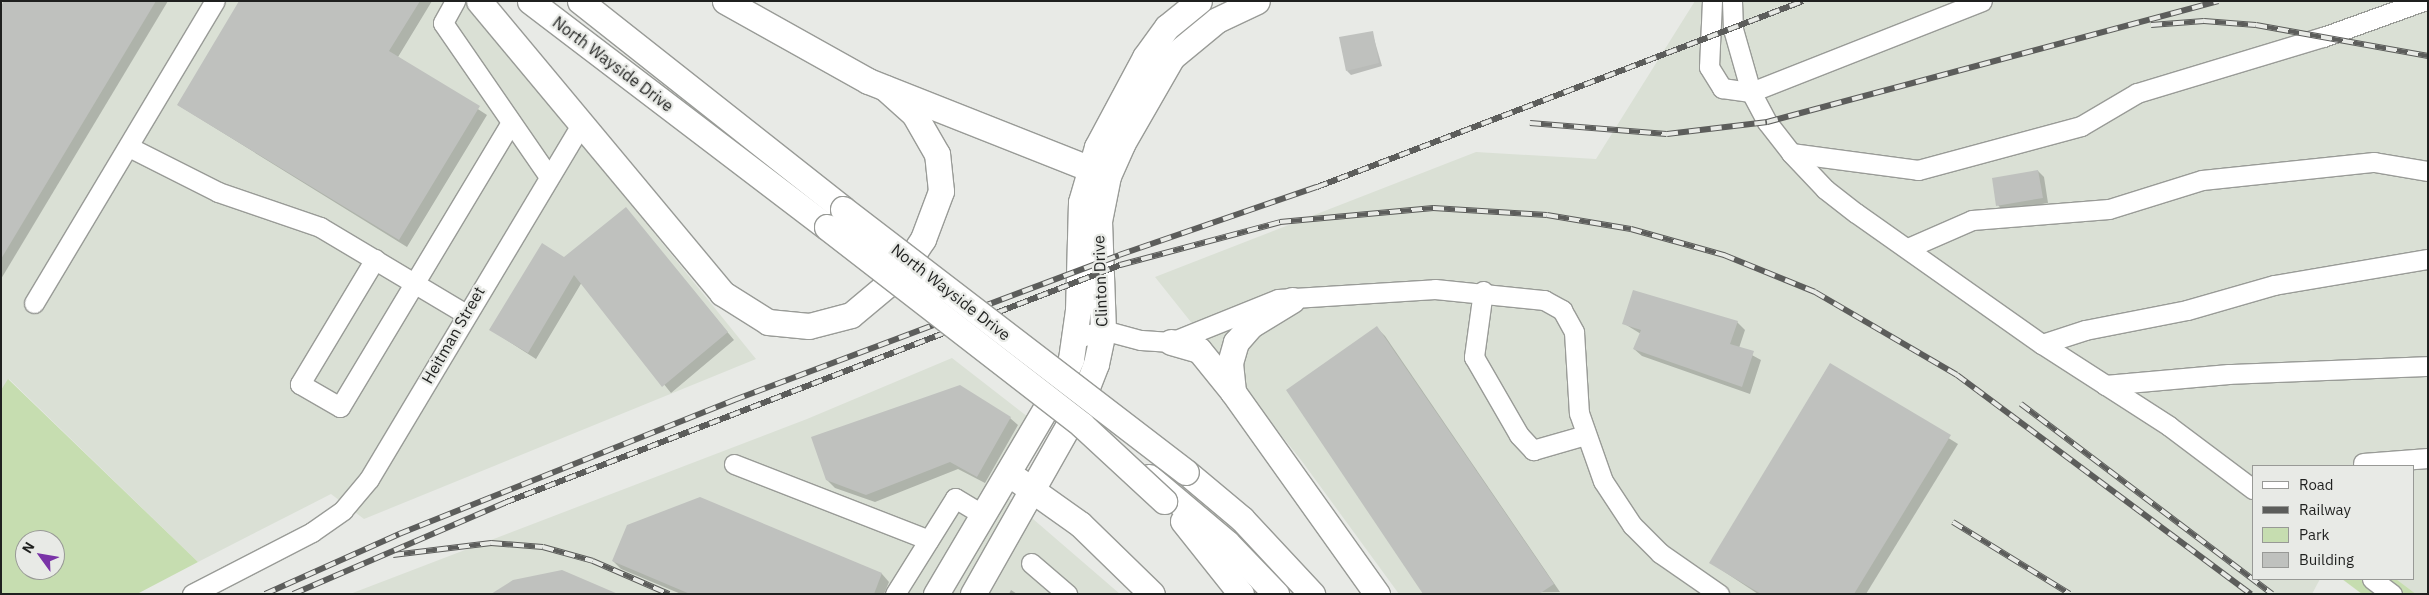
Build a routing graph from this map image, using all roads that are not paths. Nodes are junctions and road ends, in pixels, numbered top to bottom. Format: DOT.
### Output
graph roads {
  1 [pos="215,1"];
  2 [pos="455,1"];
  3 [pos="480,1"];
  4 [pos="530,1"];
  5 [pos="580,1"];
  6 [pos="725,1"];
  7 [pos="1199,1"];
  8 [pos="1257,1"];
  9 [pos="1712,1"];
  10 [pos="1732,1"];
  11 [pos="1982,1"];
  12 [pos="2423,1"];
  13 [pos="885,88"];
  14 [pos="1751,92"];
  15 [pos="512,122"];
  16 [pos="580,126"];
  17 [pos="129,147"];
  18 [pos="1791,153"];
  19 [pos="2428,171"];
  20 [pos="1098,172"];
  21 [pos="548,175"];
  22 [pos="1908,248"];
  23 [pos="376,259"];
  24 [pos="2428,260"];
  25 [pos="414,283"];
  26 [pos="1483,291"];
  27 [pos="1292,300"];
  28 [pos="34,303"];
  29 [pos="466,314"];
  30 [pos="1103,330"];
  31 [pos="1075,339"];
  32 [pos="1171,342"];
  33 [pos="2042,344"];
  34 [pos="2428,366"];
  35 [pos="2104,385"];
  36 [pos="1233,392"];
  37 [pos="1584,435"];
  38 [pos="2428,458"];
  39 [pos="2363,463"];
  40 [pos="734,464"];
  41 [pos="1008,474"];
  42 [pos="2252,488"];
  43 [pos="1033,489"];
  44 [pos="1167,497"];
  45 [pos="983,515"];
  46 [pos="1009,530"];
  47 [pos="929,540"];
  48 [pos="1031,563"];
  49 [pos="2373,580"];
  50 [pos="192,594"];
  51 [pos="896,594"];
  52 [pos="936,594"];
  53 [pos="973,594"];
  54 [pos="1067,594"];
  55 [pos="1152,594"];
  56 [pos="1241,594"];
  57 [pos="1276,594"];
  58 [pos="1312,594"];
  59 [pos="1377,594"];
  60 [pos="1719,594"];
  61 [pos="2392,594"];
  1 -- 17 [label="street"];
  2 -- 15 [label="street"];
  3 -- 16 [label="main road"];
  4 -- 44 [label="main road, North Wayside Drive, bridge"];
  5 -- 58 [label="main road, North Wayside Drive, bridge"];
  6 -- 13 [label="main road"];
  7 -- 20 [label="main road, Clinton Drive"];
  8 -- 20 [label="main road, Clinton Drive"];
  9 -- 14 [label="street"];
  10 -- 14 [label="street"];
  11 -- 14 [label="street"];
  12 -- 18 [label="street"];
  13 -- 16 [label="main road"];
  13 -- 20 [label="main road"];
  14 -- 18 [label="street"];
  15 -- 21 [label="street"];
  15 -- 25 [label="street"];
  16 -- 21 [label="street, Heitman Street"];
  17 -- 23 [label="street"];
  17 -- 28 [label="street"];
  18 -- 22 [label="street"];
  19 -- 22 [label="street"];
  20 -- 30 [label="main road, Clinton Drive"];
  20 -- 31 [label="main road, Clinton Drive"];
  21 -- 29 [label="street, Heitman Street"];
  22 -- 33 [label="street"];
  23 -- 25 [label="street"];
  23 -- 25 [label="street"];
  24 -- 33 [label="street"];
  25 -- 29 [label="street"];
  26 -- 27 [label="street"];
  26 -- 37 [label="street"];
  26 -- 37 [label="street"];
  27 -- 32 [label="street"];
  27 -- 36 [label="main road"];
  29 -- 50 [label="street, Heitman Street"];
  30 -- 31 [label="street"];
  30 -- 32 [label="street"];
  30 -- 43 [label="main road, Clinton Drive"];
  31 -- 41 [label="main road, Clinton Drive"];
  32 -- 36 [label="main road"];
  33 -- 35 [label="street"];
  34 -- 35 [label="street"];
  35 -- 42 [label="street"];
  36 -- 59 [label="main road"];
  37 -- 60 [label="street"];
  38 -- 39 [label="street"];
  40 -- 47 [label="street"];
  41 -- 43 [label="main road"];
  41 -- 45 [label="main road, Clinton Drive"];
  43 -- 46 [label="main road, Clinton Drive"];
  43 -- 55 [label="main road"];
  44 -- 56 [label="main road, North Wayside Drive"];
  44 -- 57 [label="main road"];
  45 -- 46 [label="main road"];
  45 -- 47 [label="street"];
  45 -- 52 [label="main road, Clinton Drive"];
  46 -- 53 [label="main road, Clinton Drive"];
  47 -- 51 [label="street"];
  48 -- 54 [label="street"];
  49 -- 61 [label="street"];
}
